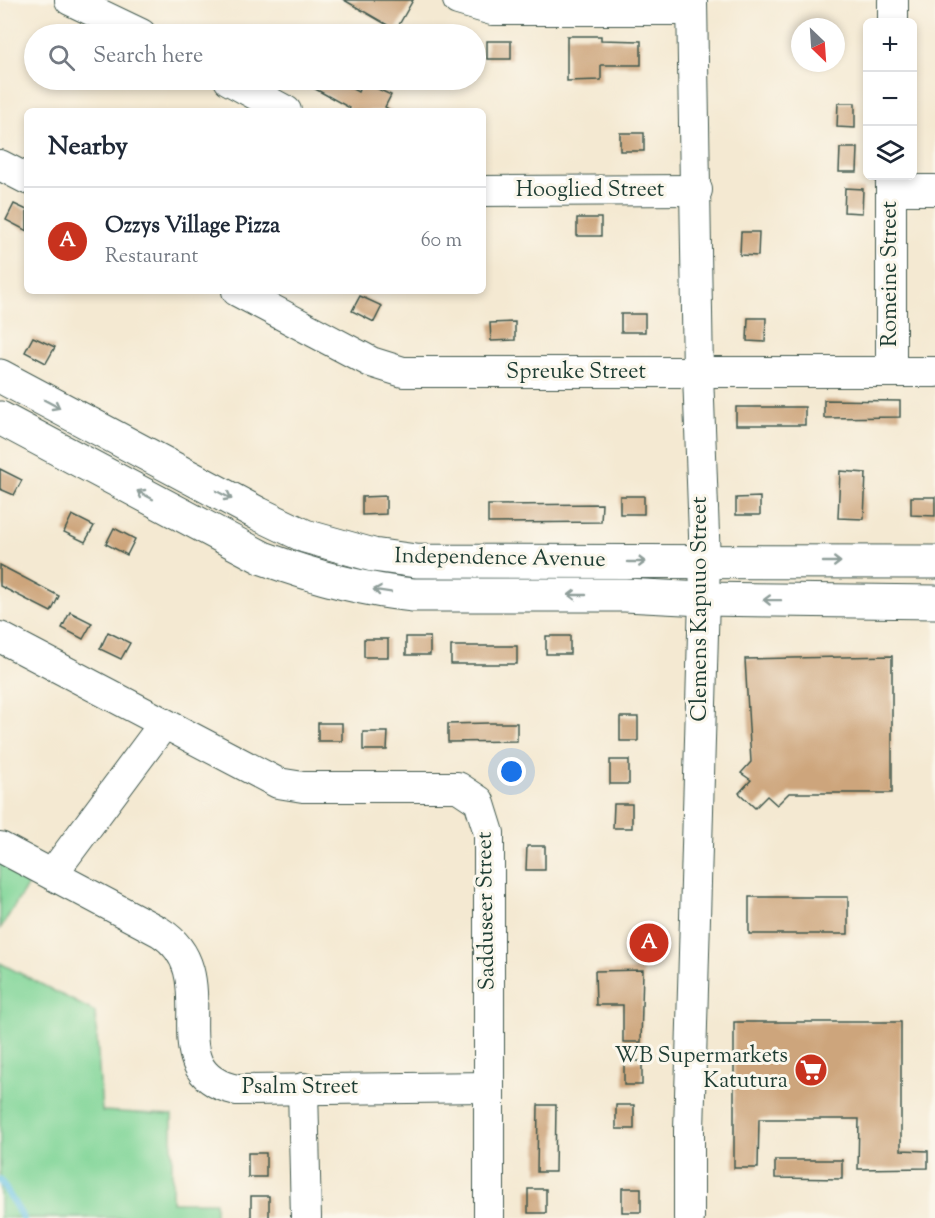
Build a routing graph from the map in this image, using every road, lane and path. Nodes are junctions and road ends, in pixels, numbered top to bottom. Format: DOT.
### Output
graph roads {
  1 [pos="70,0"];
  2 [pos="458,0"];
  3 [pos="894,0"];
  4 [pos="692,5"];
  5 [pos="893,18"];
  6 [pos="120,24"];
  7 [pos="247,90"];
  8 [pos="280,108"];
  9 [pos="0,165"];
  10 [pos="24,177"];
  11 [pos="891,183"];
  12 [pos="696,190"];
  13 [pos="935,190"];
  14 [pos="486,191"];
  15 [pos="243,294"];
  16 [pos="891,372"];
  17 [pos="935,372"];
  18 [pos="698,374"];
  19 [pos="0,376"];
  20 [pos="0,418"];
  21 [pos="705,562"];
  22 [pos="935,562"];
  23 [pos="703,599"];
  24 [pos="935,602"];
  25 [pos="0,637"];
  26 [pos="163,725"];
  27 [pos="0,847"];
  28 [pos="53,873"];
  29 [pos="488,1087"];
  30 [pos="303,1088"];
  31 [pos="306,1218"];
  32 [pos="489,1218"];
  33 [pos="689,1218"];
  1 -- 6 [label="street"];
  2 -- 4 [label="street"];
  3 -- 5 [label="street"];
  4 -- 12 [label="street, Clemens Kapuuo Street"];
  7 -- 8 [label="street"];
  9 -- 10 [label="street"];
  11 -- 13 [label="street"];
  11 -- 16 [label="street, Romeine Street"];
  12 -- 14 [label="street, Hooglied Street"];
  12 -- 18 [label="street, Clemens Kapuuo Street"];
  15 -- 18 [label="street, Spreuke Street"];
  16 -- 17 [label="street, Spreuke Street"];
  16 -- 18 [label="street, Spreuke Street"];
  18 -- 21 [label="street, Clemens Kapuuo Street"];
  19 -- 21 [label="main road, Independence Avenue, one-way"];
  23 -- 20 [label="main road, Independence Avenue, one-way"];
  21 -- 22 [label="main road, Independence Avenue, one-way"];
  21 -- 23 [label="street, Clemens Kapuuo Street"];
  24 -- 23 [label="main road, Independence Avenue, one-way"];
  23 -- 33 [label="street, Clemens Kapuuo Street"];
  25 -- 26 [label="street, Sadduseer Street"];
  26 -- 28 [label="street"];
  26 -- 29 [label="street, Sadduseer Street"];
  27 -- 28 [label="street, Psalm Street"];
  28 -- 30 [label="street, Psalm Street"];
  29 -- 30 [label="street, Psalm Street"];
  29 -- 32 [label="street, Sadduseer Street"];
  30 -- 31 [label="street"];
}
